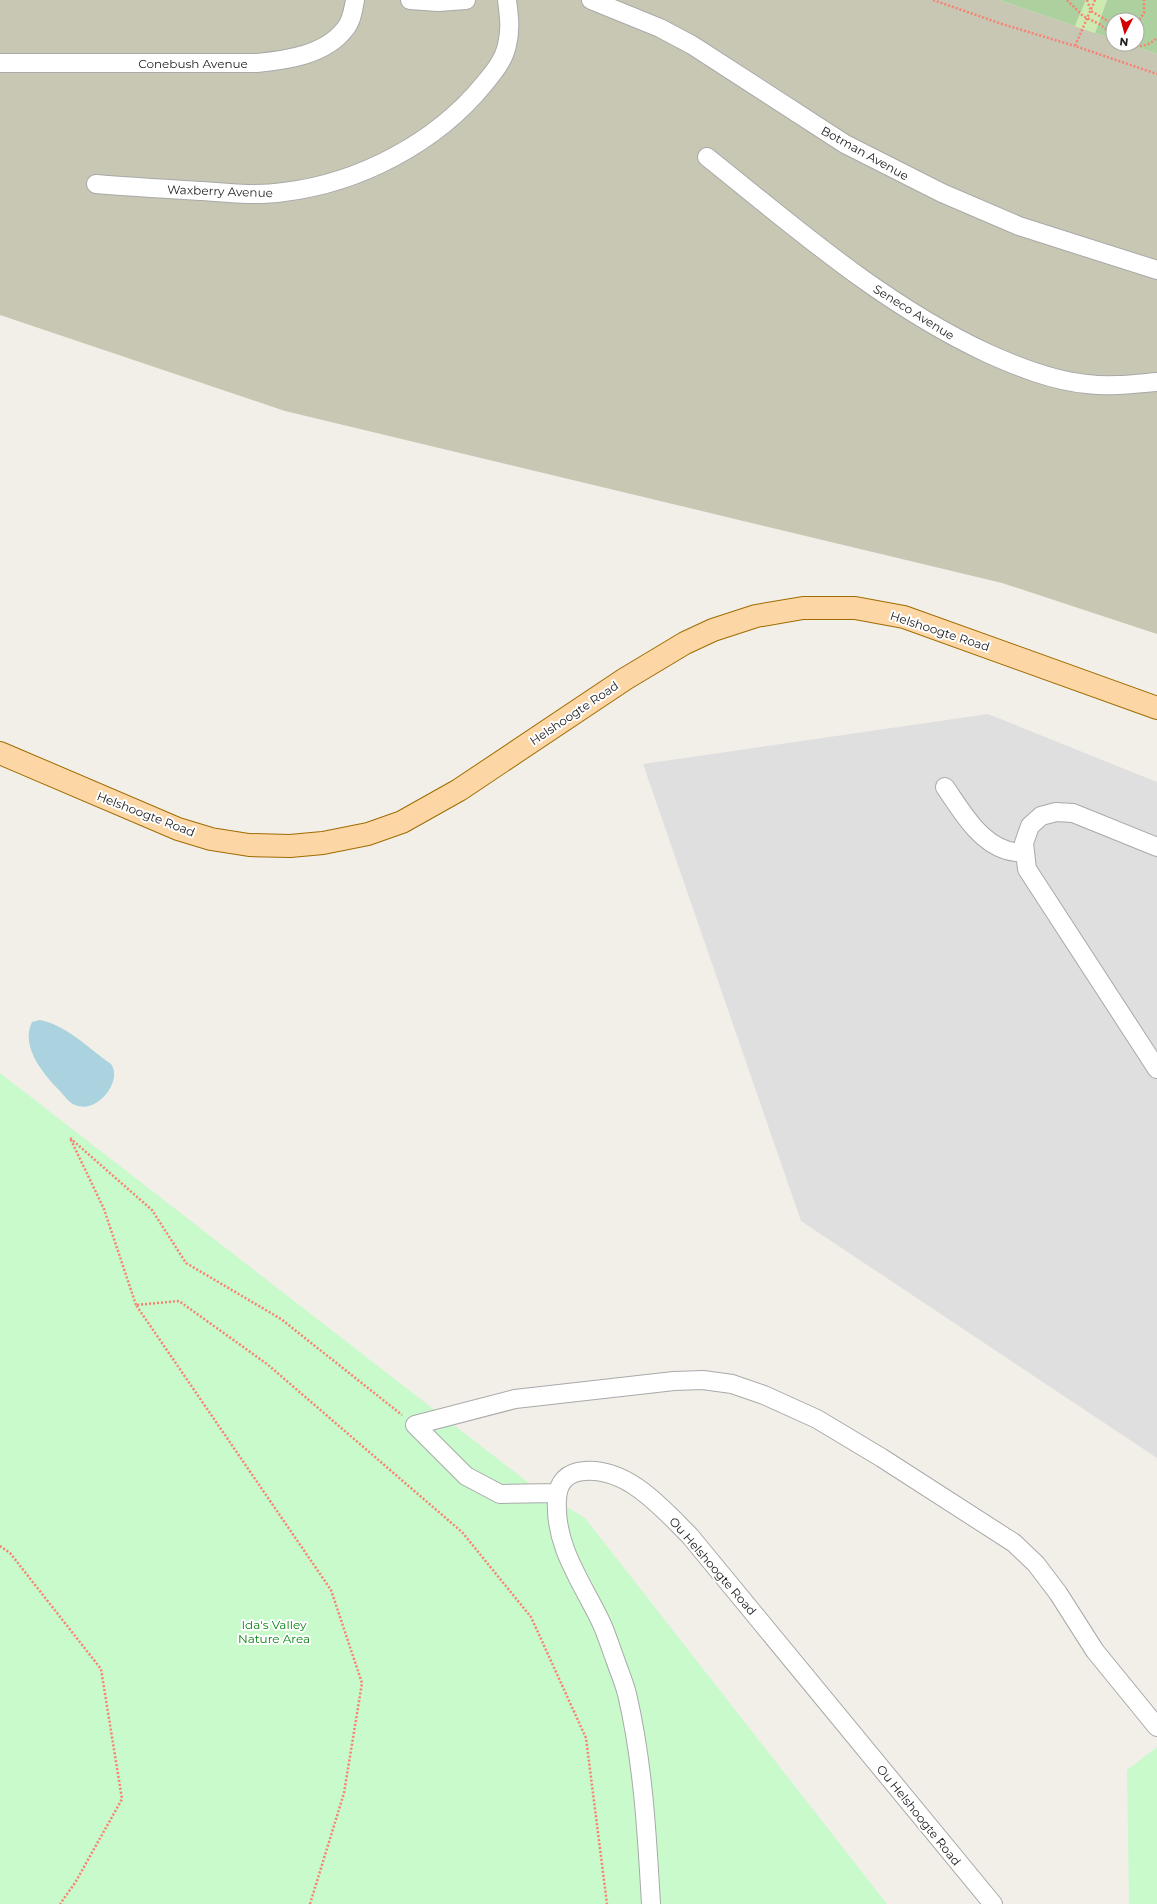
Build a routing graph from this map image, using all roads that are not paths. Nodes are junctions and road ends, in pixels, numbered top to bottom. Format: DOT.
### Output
graph roads {
  1 [pos="355,0"];
  2 [pos="410,0"];
  3 [pos="466,0"];
  4 [pos="507,0"];
  5 [pos="591,0"];
  6 [pos="0,62"];
  7 [pos="707,157"];
  8 [pos="96,184"];
  9 [pos="1157,270"];
  10 [pos="1157,382"];
  11 [pos="1157,708"];
  12 [pos="0,753"];
  13 [pos="945,787"];
  14 [pos="1157,847"];
  15 [pos="1024,853"];
  16 [pos="1157,1069"];
  17 [pos="557,1493"];
  18 [pos="1157,1726"];
  19 [pos="651,1904"];
  20 [pos="993,1904"];
  1 -- 6 [label="street, Conebush Avenue"];
  2 -- 3 [label="street"];
  4 -- 8 [label="street, Waxberry Avenue"];
  5 -- 9 [label="street, Botman Avenue"];
  7 -- 10 [label="street, Seneco Avenue"];
  11 -- 12 [label="main road, Helshoogte Road"];
  13 -- 15 [label="street"];
  14 -- 15 [label="street"];
  15 -- 16 [label="street"];
  17 -- 18 [label="street"];
  17 -- 19 [label="street, Ou Helshoogte Road"];
  17 -- 20 [label="street, Ou Helshoogte Road"];
}
